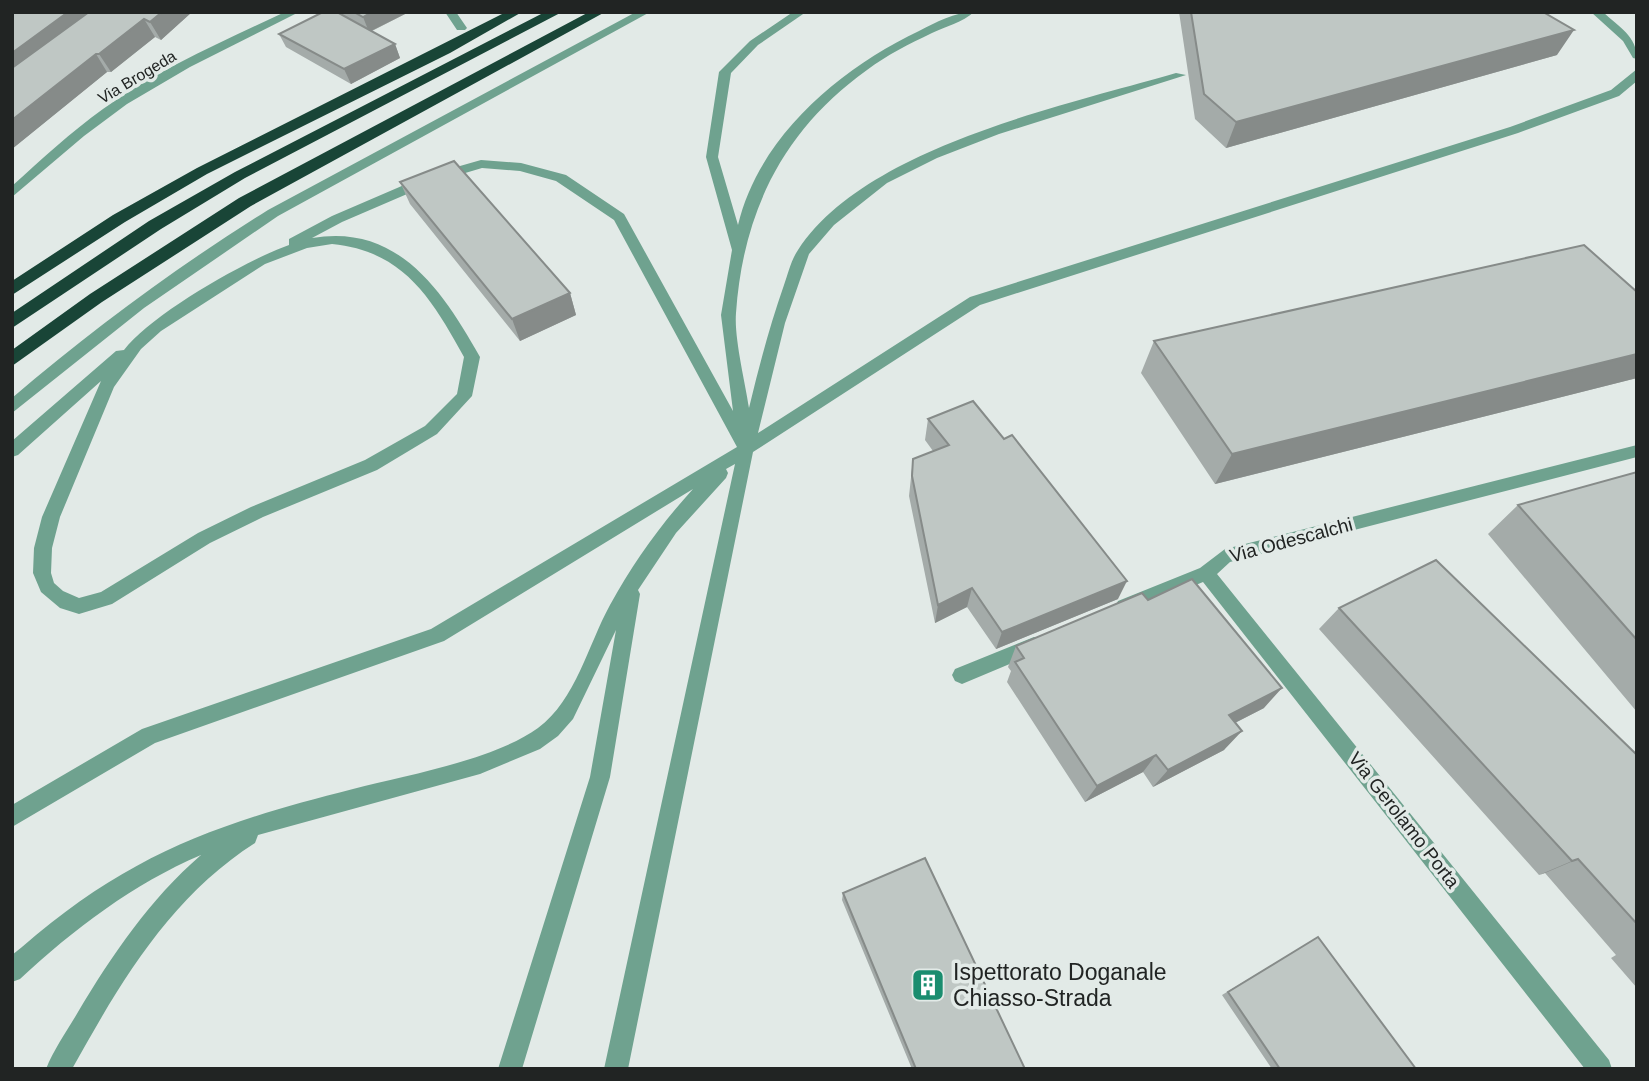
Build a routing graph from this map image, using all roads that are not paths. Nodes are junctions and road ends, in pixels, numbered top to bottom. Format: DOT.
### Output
graph roads {
  1 [pos="294,12"];
  2 [pos="450,12"];
  3 [pos="516,12"];
  4 [pos="556,12"];
  5 [pos="599,12"];
  6 [pos="645,12"];
  7 [pos="969,12"];
  8 [pos="1596,12"];
  9 [pos="796,15"];
  10 [pos="461,28"];
  11 [pos="1637,56"];
  12 [pos="1637,72"];
  13 [pos="1180,75"];
  14 [pos="12,193"];
  15 [pos="740,250"];
  16 [pos="255,263"];
  17 [pos="12,289"];
  18 [pos="12,322"];
  19 [pos="159,324"];
  20 [pos="12,359"];
  21 [pos="12,407"];
  22 [pos="746,449"];
  23 [pos="1637,451"];
  24 [pos="12,452"];
  25 [pos="1206,573"];
  26 [pos="634,577"];
  27 [pos="1103,616"];
  28 [pos="1052,637"];
  29 [pos="962,675"];
  30 [pos="289,815"];
  31 [pos="12,817"];
  32 [pos="12,971"];
  33 [pos="58,1069"];
  34 [pos="510,1069"];
  35 [pos="616,1069"];
  36 [pos="1600,1069"];
  1 -- 14 [label="street, Via Brogeda"];
  2 -- 10 [label="street"];
  3 -- 17 [label="highway"];
  4 -- 18 [label="highway"];
  5 -- 20 [label="highway"];
  6 -- 21 [label="street"];
  7 -- 15 [label="street"];
  8 -- 11 [label="street"];
  9 -- 15 [label="street"];
  12 -- 22 [label="street"];
  13 -- 22 [label="street"];
  15 -- 22 [label="street"];
  16 -- 19 [label="street"];
  16 -- 19 [label="street"];
  16 -- 22 [label="street"];
  19 -- 24 [label="street"];
  22 -- 26 [label="street"];
  22 -- 31 [label="street"];
  22 -- 35 [label="street"];
  23 -- 25 [label="street, Via Odescalchi"];
  25 -- 27 [label="street, Via Odescalchi"];
  25 -- 36 [label="street, Via Gerolamo Porta"];
  26 -- 30 [label="street"];
  26 -- 34 [label="street"];
  28 -- 29 [label="street"];
  30 -- 32 [label="street"];
  30 -- 33 [label="street"];
}
